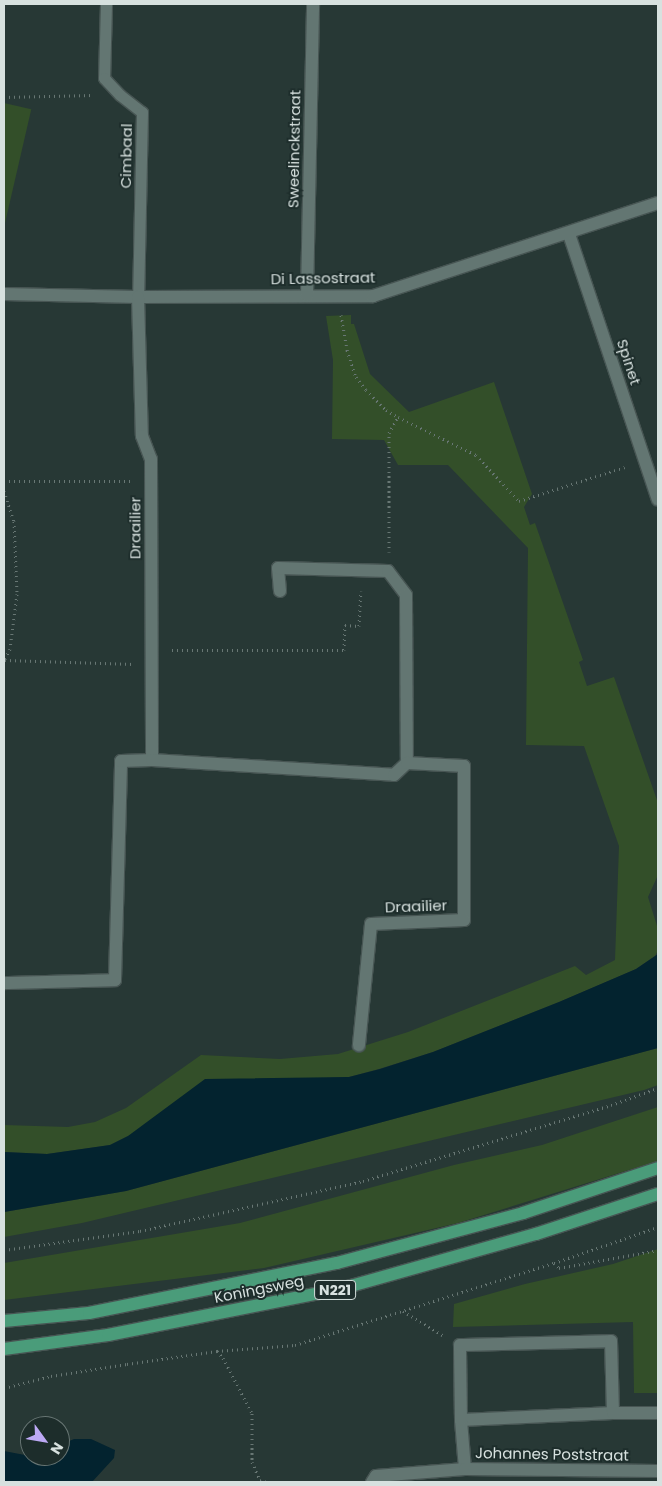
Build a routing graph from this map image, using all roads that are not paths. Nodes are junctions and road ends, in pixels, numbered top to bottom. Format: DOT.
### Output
graph roads {
  1 [pos="106,4"];
  2 [pos="313,4"];
  3 [pos="658,203"];
  4 [pos="569,234"];
  5 [pos="4,294"];
  6 [pos="307,295"];
  7 [pos="138,297"];
  8 [pos="658,500"];
  9 [pos="280,592"];
  10 [pos="152,760"];
  11 [pos="407,763"];
  12 [pos="4,983"];
  13 [pos="359,1045"];
  14 [pos="658,1168"];
  15 [pos="658,1194"];
  16 [pos="4,1321"];
  17 [pos="4,1349"];
  18 [pos="658,1412"];
  19 [pos="613,1414"];
  20 [pos="461,1420"];
  21 [pos="465,1469"];
  22 [pos="658,1471"];
  23 [pos="372,1482"];
  1 -- 7 [label="lane, Cimbaal"];
  2 -- 6 [label="street, Sweelinckstraat"];
  3 -- 4 [label="street, Di Lassostraat"];
  4 -- 6 [label="street, Di Lassostraat"];
  4 -- 8 [label="street, Spinet"];
  5 -- 7 [label="street, Di Lassostraat"];
  6 -- 7 [label="street, Di Lassostraat"];
  7 -- 10 [label="street, Draailier"];
  9 -- 11 [label="street"];
  10 -- 11 [label="street"];
  10 -- 12 [label="street"];
  11 -- 13 [label="street, Draailier"];
  14 -- 16 [label="main road, Koningsweg / N221"];
  15 -- 17 [label="main road, Koningsweg / N221"];
  18 -- 19 [label="street"];
  19 -- 20 [label="street"];
  19 -- 20 [label="street, Johannes Poststraat"];
  20 -- 21 [label="street, Johannes Poststraat"];
  21 -- 22 [label="street, Johannes Poststraat"];
  21 -- 23 [label="street"];
}
